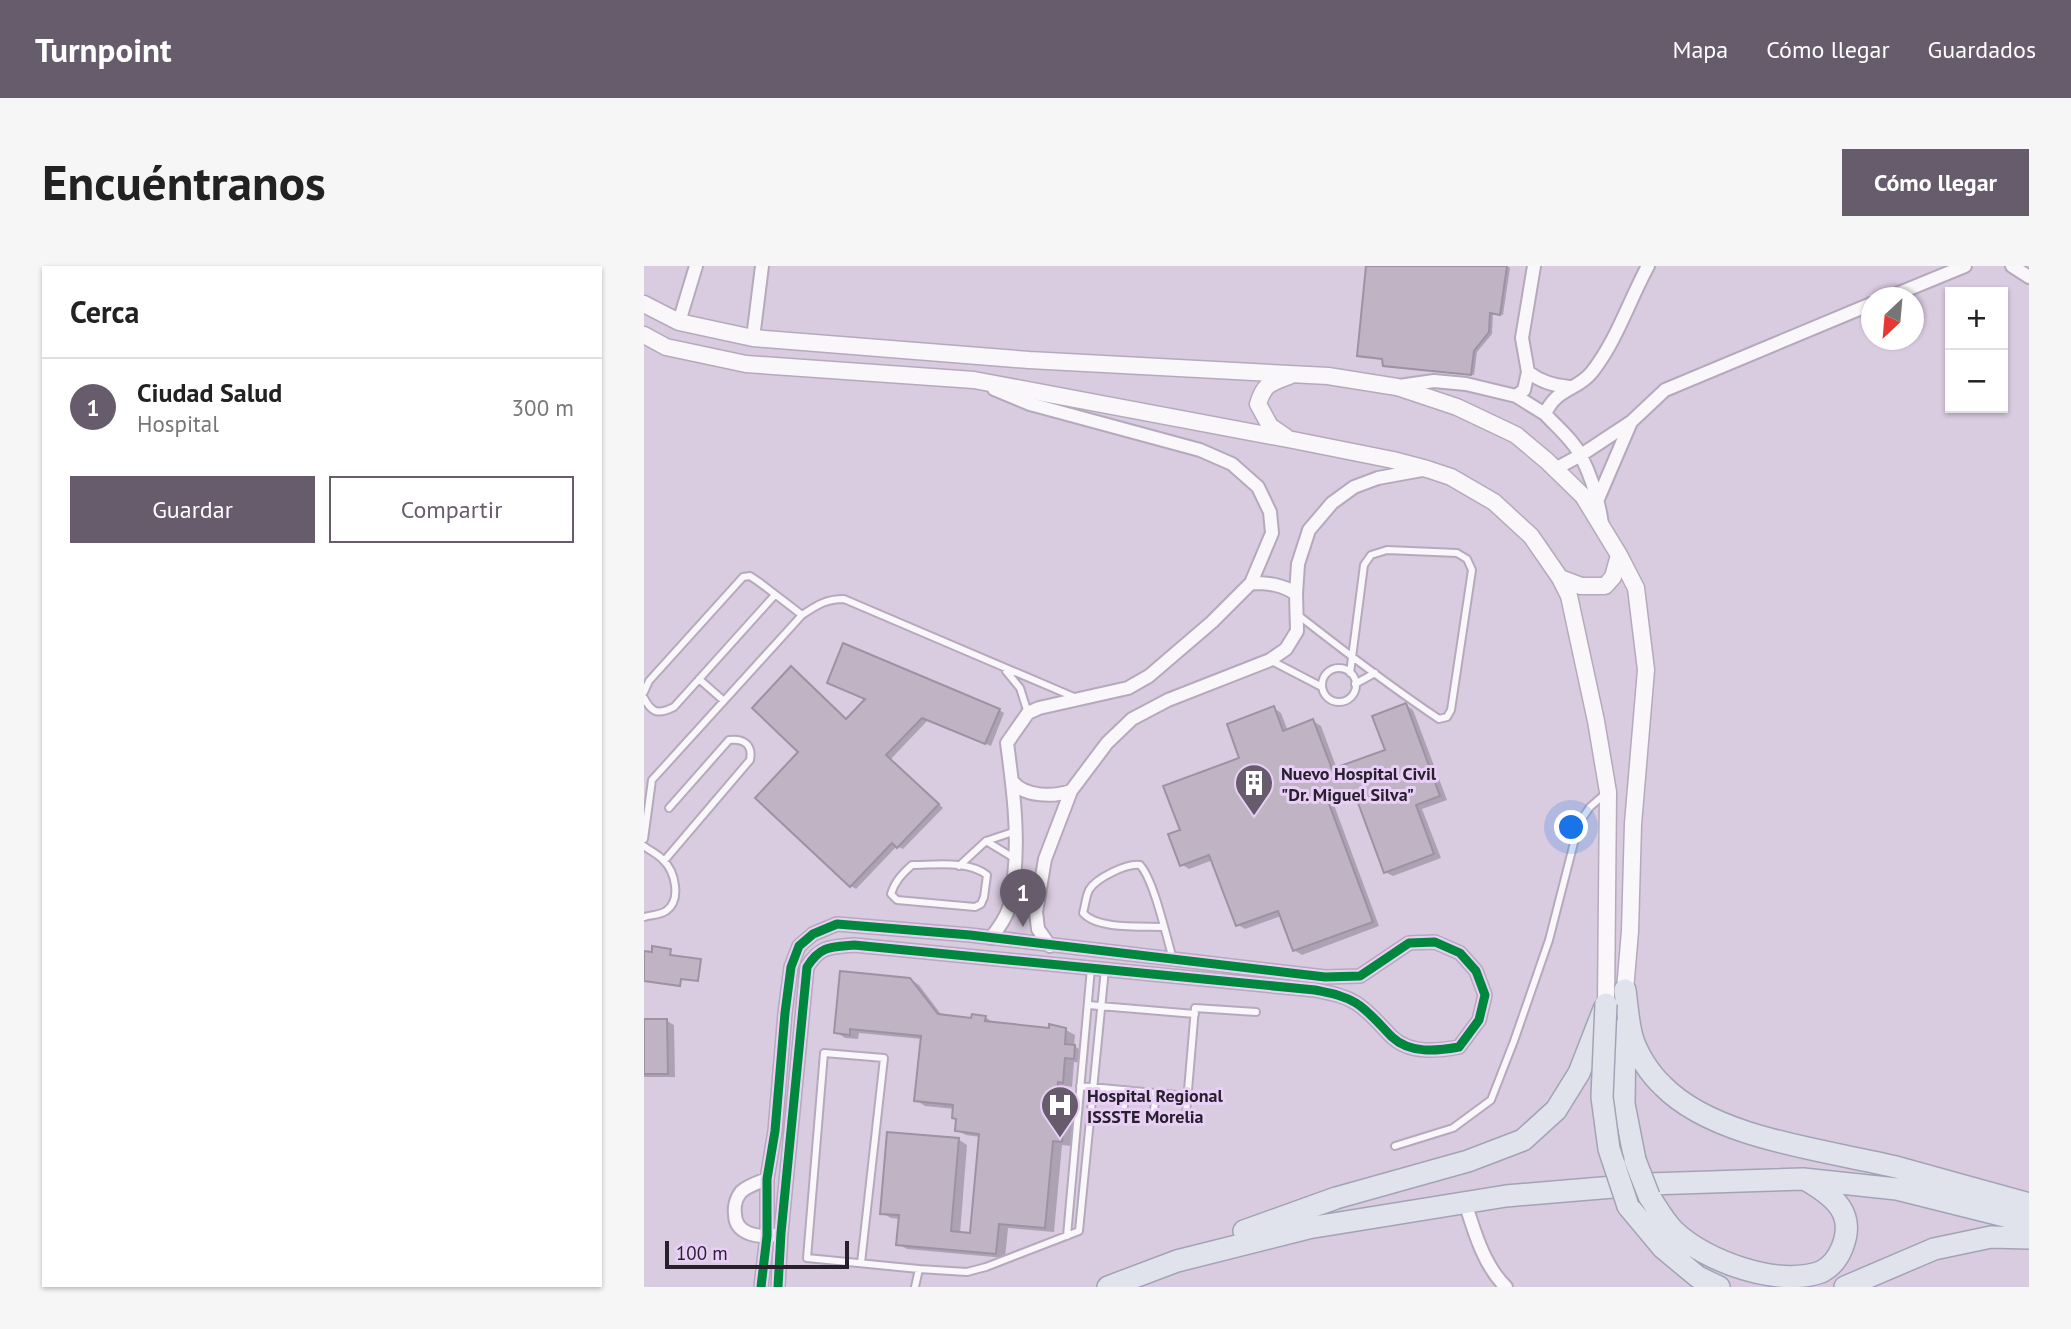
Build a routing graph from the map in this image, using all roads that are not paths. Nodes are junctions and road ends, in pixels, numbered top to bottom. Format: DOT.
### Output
graph roads {
  1 [pos="696,266"];
  2 [pos="762,266"];
  3 [pos="1534,266"];
  4 [pos="1648,266"];
  5 [pos="1965,266"];
  6 [pos="2012,266"];
  7 [pos="2029,277"];
  8 [pos="1914,287"];
  9 [pos="644,304"];
  10 [pos="1861,308"];
  11 [pos="678,322"];
  12 [pos="644,335"];
  13 [pos="754,338"];
  14 [pos="1528,372"];
  15 [pos="1294,373"];
  16 [pos="974,380"];
  17 [pos="1397,387"];
  18 [pos="1569,387"];
  19 [pos="1516,396"];
  20 [pos="1545,414"];
  21 [pos="1631,422"];
  22 [pos="1288,439"];
  23 [pos="1581,455"];
  24 [pos="1427,469"];
  25 [pos="1555,469"];
  26 [pos="1598,499"];
  27 [pos="1603,529"];
  28 [pos="1619,555"];
  29 [pos="1560,578"];
  30 [pos="1251,583"];
  31 [pos="1296,594"];
  32 [pos="774,596"];
  33 [pos="1297,614"];
  34 [pos="802,615"];
  35 [pos="1352,657"];
  36 [pos="1270,660"];
  37 [pos="1002,668"];
  38 [pos="1350,673"];
  39 [pos="1375,673"];
  40 [pos="699,679"];
  41 [pos="1355,684"];
  42 [pos="1322,687"];
  43 [pos="644,692"];
  44 [pos="644,698"];
  45 [pos="1079,699"];
  46 [pos="724,701"];
  47 [pos="1028,713"];
  48 [pos="1013,782"];
  49 [pos="1071,791"];
  50 [pos="1608,792"];
  51 [pos="669,808"];
  52 [pos="1017,831"];
  53 [pos="644,839"];
  54 [pos="986,841"];
  55 [pos="644,846"];
  56 [pos="1016,859"];
  57 [pos="664,860"];
  58 [pos="959,866"];
  59 [pos="644,916"];
  60 [pos="1164,927"];
  61 [pos="991,937"];
  62 [pos="1050,946"];
  63 [pos="1174,960"];
  64 [pos="1091,968"];
  65 [pos="1105,969"];
  66 [pos="1625,990"];
  67 [pos="1605,1003"];
  68 [pos="1088,1004"];
  69 [pos="1103,1005"];
  70 [pos="1256,1012"];
  71 [pos="1195,1014"];
  72 [pos="1080,1086"];
  73 [pos="1094,1088"];
  74 [pos="1125,1090"];
  75 [pos="1156,1093"];
  76 [pos="1187,1096"];
  77 [pos="1124,1106"];
  78 [pos="1154,1111"];
  79 [pos="1186,1114"];
  80 [pos="1395,1146"];
  81 [pos="1074,1156"];
  82 [pos="1088,1157"];
  83 [pos="767,1179"];
  84 [pos="1803,1179"];
  85 [pos="1465,1202"];
  86 [pos="2029,1204"];
  87 [pos="2029,1222"];
  88 [pos="780,1233"];
  89 [pos="767,1236"];
  90 [pos="1067,1236"];
  91 [pos="2029,1238"];
  92 [pos="1177,1261"];
  93 [pos="861,1263"];
  94 [pos="919,1269"];
  95 [pos="761,1287"];
  96 [pos="778,1287"];
  97 [pos="915,1287"];
  98 [pos="1108,1287"];
  99 [pos="1506,1287"];
  100 [pos="1719,1287"];
  101 [pos="1844,1287"];
  1 -- 11 [label="street"];
  2 -- 13 [label="street"];
  3 -- 14 [label="street"];
  4 -- 18 [label="street"];
  5 -- 8 [label="street"];
  6 -- 7 [label="street"];
  9 -- 11 [label="street"];
  10 -- 21 [label="street"];
  11 -- 13 [label="street"];
  12 -- 16 [label="street"];
  13 -- 15 [label="street"];
  14 -- 18 [label="street"];
  14 -- 19 [label="street"];
  15 -- 17 [label="street"];
  15 -- 22 [label="street"];
  16 -- 22 [label="street"];
  16 -- 30 [label="street"];
  17 -- 19 [label="street"];
  17 -- 25 [label="street"];
  18 -- 20 [label="street"];
  19 -- 20 [label="street"];
  20 -- 23 [label="street"];
  21 -- 23 [label="street"];
  21 -- 26 [label="street"];
  22 -- 24 [label="street"];
  23 -- 25 [label="street"];
  23 -- 26 [label="street"];
  24 -- 29 [label="street"];
  24 -- 31 [label="street"];
  25 -- 27 [label="street"];
  26 -- 27 [label="street"];
  27 -- 28 [label="street"];
  28 -- 29 [label="street"];
  28 -- 66 [label="street"];
  29 -- 50 [label="street"];
  30 -- 31 [label="street"];
  30 -- 45 [label="street"];
  31 -- 33 [label="street"];
  32 -- 34 [label="lane"];
  32 -- 40 [label="lane"];
  32 -- 43 [label="lane"];
  33 -- 35 [label="lane"];
  33 -- 36 [label="street"];
  34 -- 37 [label="lane"];
  34 -- 46 [label="lane"];
  35 -- 38 [label="lane"];
  35 -- 39 [label="lane"];
  35 -- 39 [label="lane"];
  36 -- 42 [label="lane"];
  36 -- 49 [label="street"];
  37 -- 45 [label="lane"];
  37 -- 47 [label="lane"];
  38 -- 41 [label="lane"];
  38 -- 42 [label="lane"];
  39 -- 41 [label="lane"];
  40 -- 44 [label="lane"];
  40 -- 46 [label="lane"];
  41 -- 42 [label="lane"];
  45 -- 47 [label="street"];
  46 -- 53 [label="lane"];
  47 -- 48 [label="street"];
  48 -- 49 [label="street"];
  48 -- 52 [label="street"];
  49 -- 62 [label="street"];
  50 -- 67 [label="street"];
  50 -- 80 [label="lane"];
  51 -- 57 [label="lane"];
  52 -- 54 [label="lane"];
  52 -- 56 [label="street"];
  54 -- 56 [label="lane"];
  54 -- 58 [label="lane"];
  55 -- 57 [label="lane"];
  56 -- 61 [label="street"];
  57 -- 59 [label="lane"];
  58 -- 58 [label="lane"];
  60 -- 60 [label="lane"];
  60 -- 63 [label="lane"];
  61 -- 62 [label="street"];
  61 -- 83 [label="street"];
  62 -- 63 [label="street"];
  63 -- 65 [label="street"];
  64 -- 65 [label="street"];
  64 -- 68 [label="lane"];
  64 -- 88 [label="street"];
  65 -- 69 [label="lane"];
  66 -- 84 [label="highway, bridge"];
  66 -- 86 [label="highway"];
  67 -- 92 [label="highway"];
  67 -- 100 [label="highway, bridge"];
  68 -- 69 [label="lane"];
  68 -- 72 [label="lane"];
  69 -- 71 [label="lane"];
  69 -- 73 [label="lane"];
  70 -- 71 [label="lane"];
  71 -- 76 [label="lane"];
  72 -- 73 [label="lane"];
  72 -- 81 [label="lane"];
  73 -- 74 [label="lane"];
  73 -- 82 [label="lane"];
  74 -- 75 [label="lane"];
  74 -- 77 [label="lane"];
  75 -- 76 [label="lane"];
  75 -- 78 [label="lane"];
  76 -- 79 [label="lane"];
  81 -- 82 [label="lane"];
  81 -- 90 [label="lane"];
  82 -- 90 [label="lane"];
  83 -- 89 [label="street"];
  83 -- 89 [label="street"];
  84 -- 85 [label="highway"];
  84 -- 87 [label="highway"];
  85 -- 92 [label="highway"];
  85 -- 99 [label="street"];
  88 -- 89 [label="street"];
  88 -- 96 [label="street"];
  89 -- 95 [label="street"];
  90 -- 94 [label="lane"];
  91 -- 101 [label="highway"];
  92 -- 98 [label="highway"];
  93 -- 93 [label="lane"];
  93 -- 94 [label="lane"];
  94 -- 97 [label="lane"];
}
